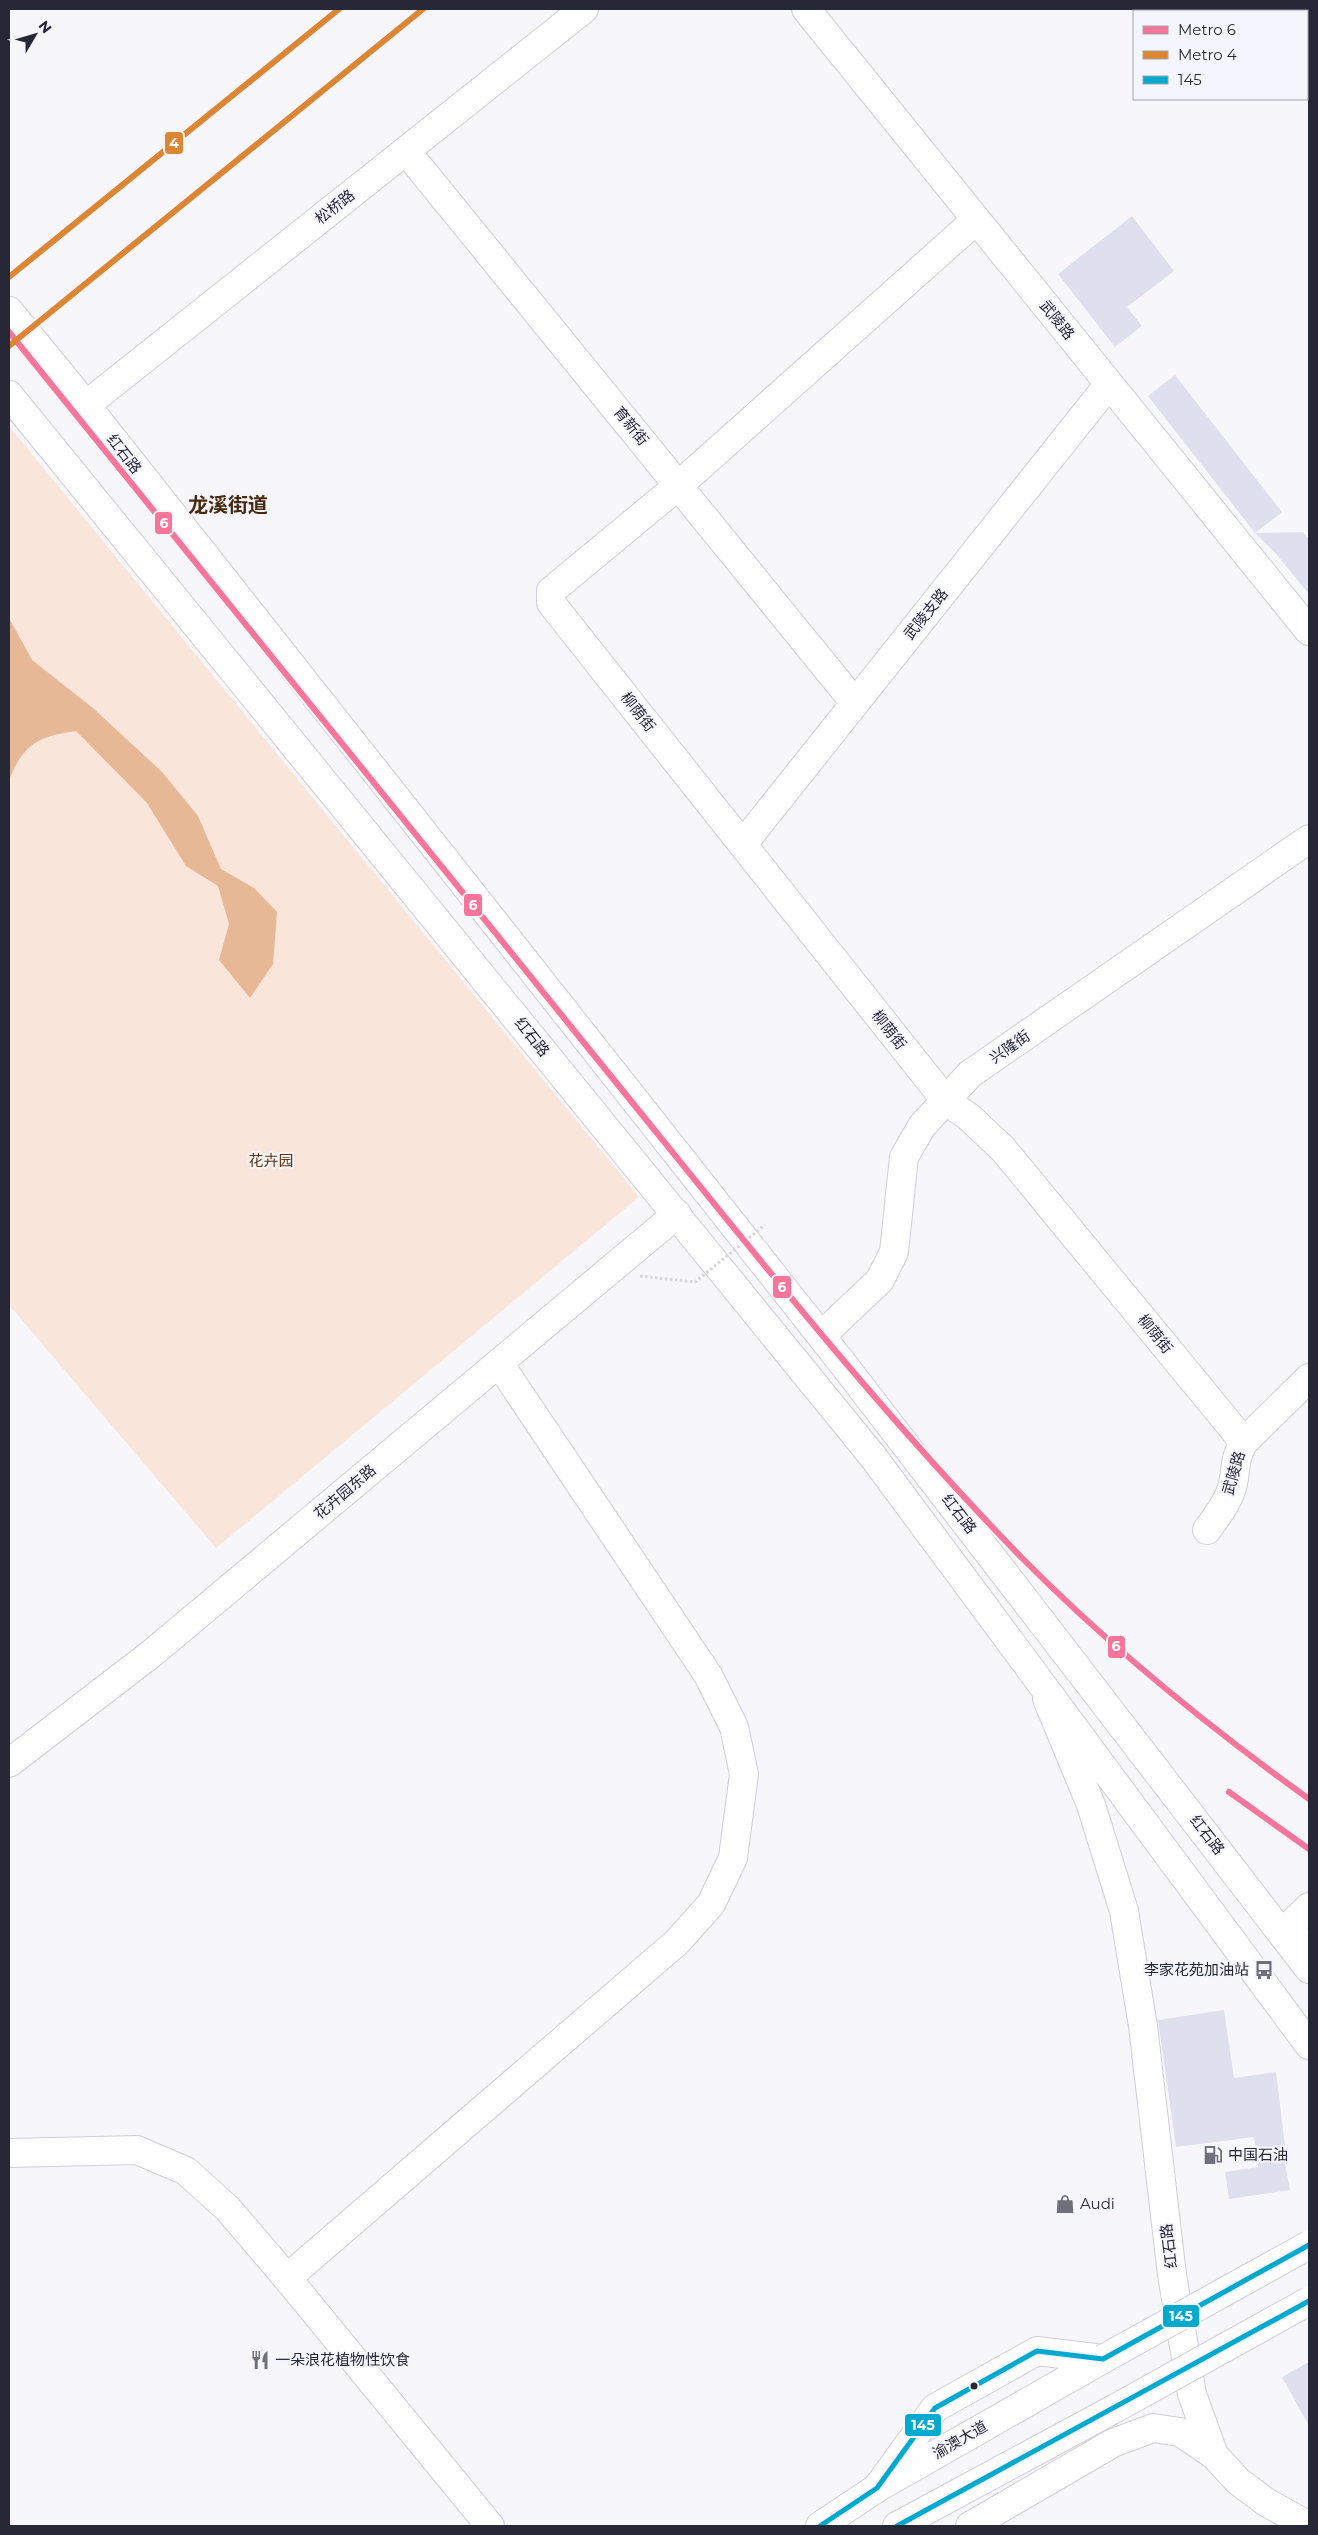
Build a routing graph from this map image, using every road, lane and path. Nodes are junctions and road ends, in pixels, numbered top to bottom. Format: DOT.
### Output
graph roads {
  1 [pos="584,9"];
  2 [pos="806,9"];
  3 [pos="406,150"];
  4 [pos="976,220"];
  5 [pos="9,311"];
  6 [pos="1109,384"];
  7 [pos="9,395"];
  8 [pos="86,405"];
  9 [pos="679,485"];
  10 [pos="1309,631"];
  11 [pos="855,703"];
  12 [pos="1309,839"];
  13 [pos="743,844"];
  14 [pos="946,1101"];
  15 [pos="677,1214"];
  16 [pos="765,1225"];
  17 [pos="640,1276"];
  18 [pos="821,1336"];
  19 [pos="499,1363"];
  20 [pos="1309,1378"];
  21 [pos="1244,1442"];
  22 [pos="1207,1530"];
  23 [pos="1043,1689"];
  24 [pos="9,1763"];
  25 [pos="1309,1907"];
  26 [pos="1282,1933"];
  27 [pos="1309,1944"];
  28 [pos="1309,1969"];
  29 [pos="1309,2045"];
  30 [pos="9,2153"];
  31 [pos="1309,2245"];
  32 [pos="287,2278"];
  33 [pos="1309,2301"];
  34 [pos="1102,2359"];
  35 [pos="1214,2455"];
  36 [pos="878,2488"];
  37 [pos="490,2526"];
  38 [pos="820,2526"];
  39 [pos="897,2526"];
  40 [pos="970,2526"];
  41 [pos="1309,2526"];
  1 -- 3 [label="main road, 松桥路"];
  2 -- 4 [label="main road, 武陵路"];
  3 -- 8 [label="main road, 松桥路"];
  3 -- 9 [label="main road, 育新街"];
  4 -- 6 [label="main road, 武陵路"];
  4 -- 9 [label="main road"];
  5 -- 8 [label="main road, 红石路"];
  6 -- 10 [label="main road, 武陵路"];
  6 -- 11 [label="main road, 武陵支路"];
  7 -- 15 [label="main road, 红石路"];
  8 -- 18 [label="main road, 红石路"];
  9 -- 11 [label="main road, 育新街"];
  9 -- 13 [label="main road, 柳荫街"];
  11 -- 13 [label="main road, 武陵支路"];
  12 -- 14 [label="main road, 兴隆街"];
  13 -- 14 [label="main road, 柳荫街"];
  14 -- 18 [label="main road, 兴隆街"];
  14 -- 21 [label="main road, 柳荫街"];
  15 -- 19 [label="main road, 花卉园东路"];
  15 -- 23 [label="main road, 红石路"];
  16 -- 17 [label="path, bridge"];
  18 -- 26 [label="main road, 红石路"];
  19 -- 24 [label="main road, 花卉园东路"];
  19 -- 32 [label="main road"];
  20 -- 21 [label="main road, 武陵路"];
  21 -- 22 [label="main road, 武陵路"];
  23 -- 29 [label="main road, 红石路"];
  23 -- 35 [label="main road, 红石路"];
  25 -- 26 [label="main road"];
  26 -- 27 [label="main road"];
  26 -- 28 [label="main road, 红石路"];
  30 -- 32 [label="main road"];
  31 -- 34 [label="main road, 渝澳大道, bridge"];
  32 -- 37 [label="main road"];
  33 -- 39 [label="main road, bridge"];
  34 -- 36 [label="main road, 渝澳大道"];
  34 -- 36 [label="main road"];
  35 -- 40 [label="main road"];
  35 -- 41 [label="main road, 红石路"];
  36 -- 38 [label="main road, 渝澳大道"];
}
